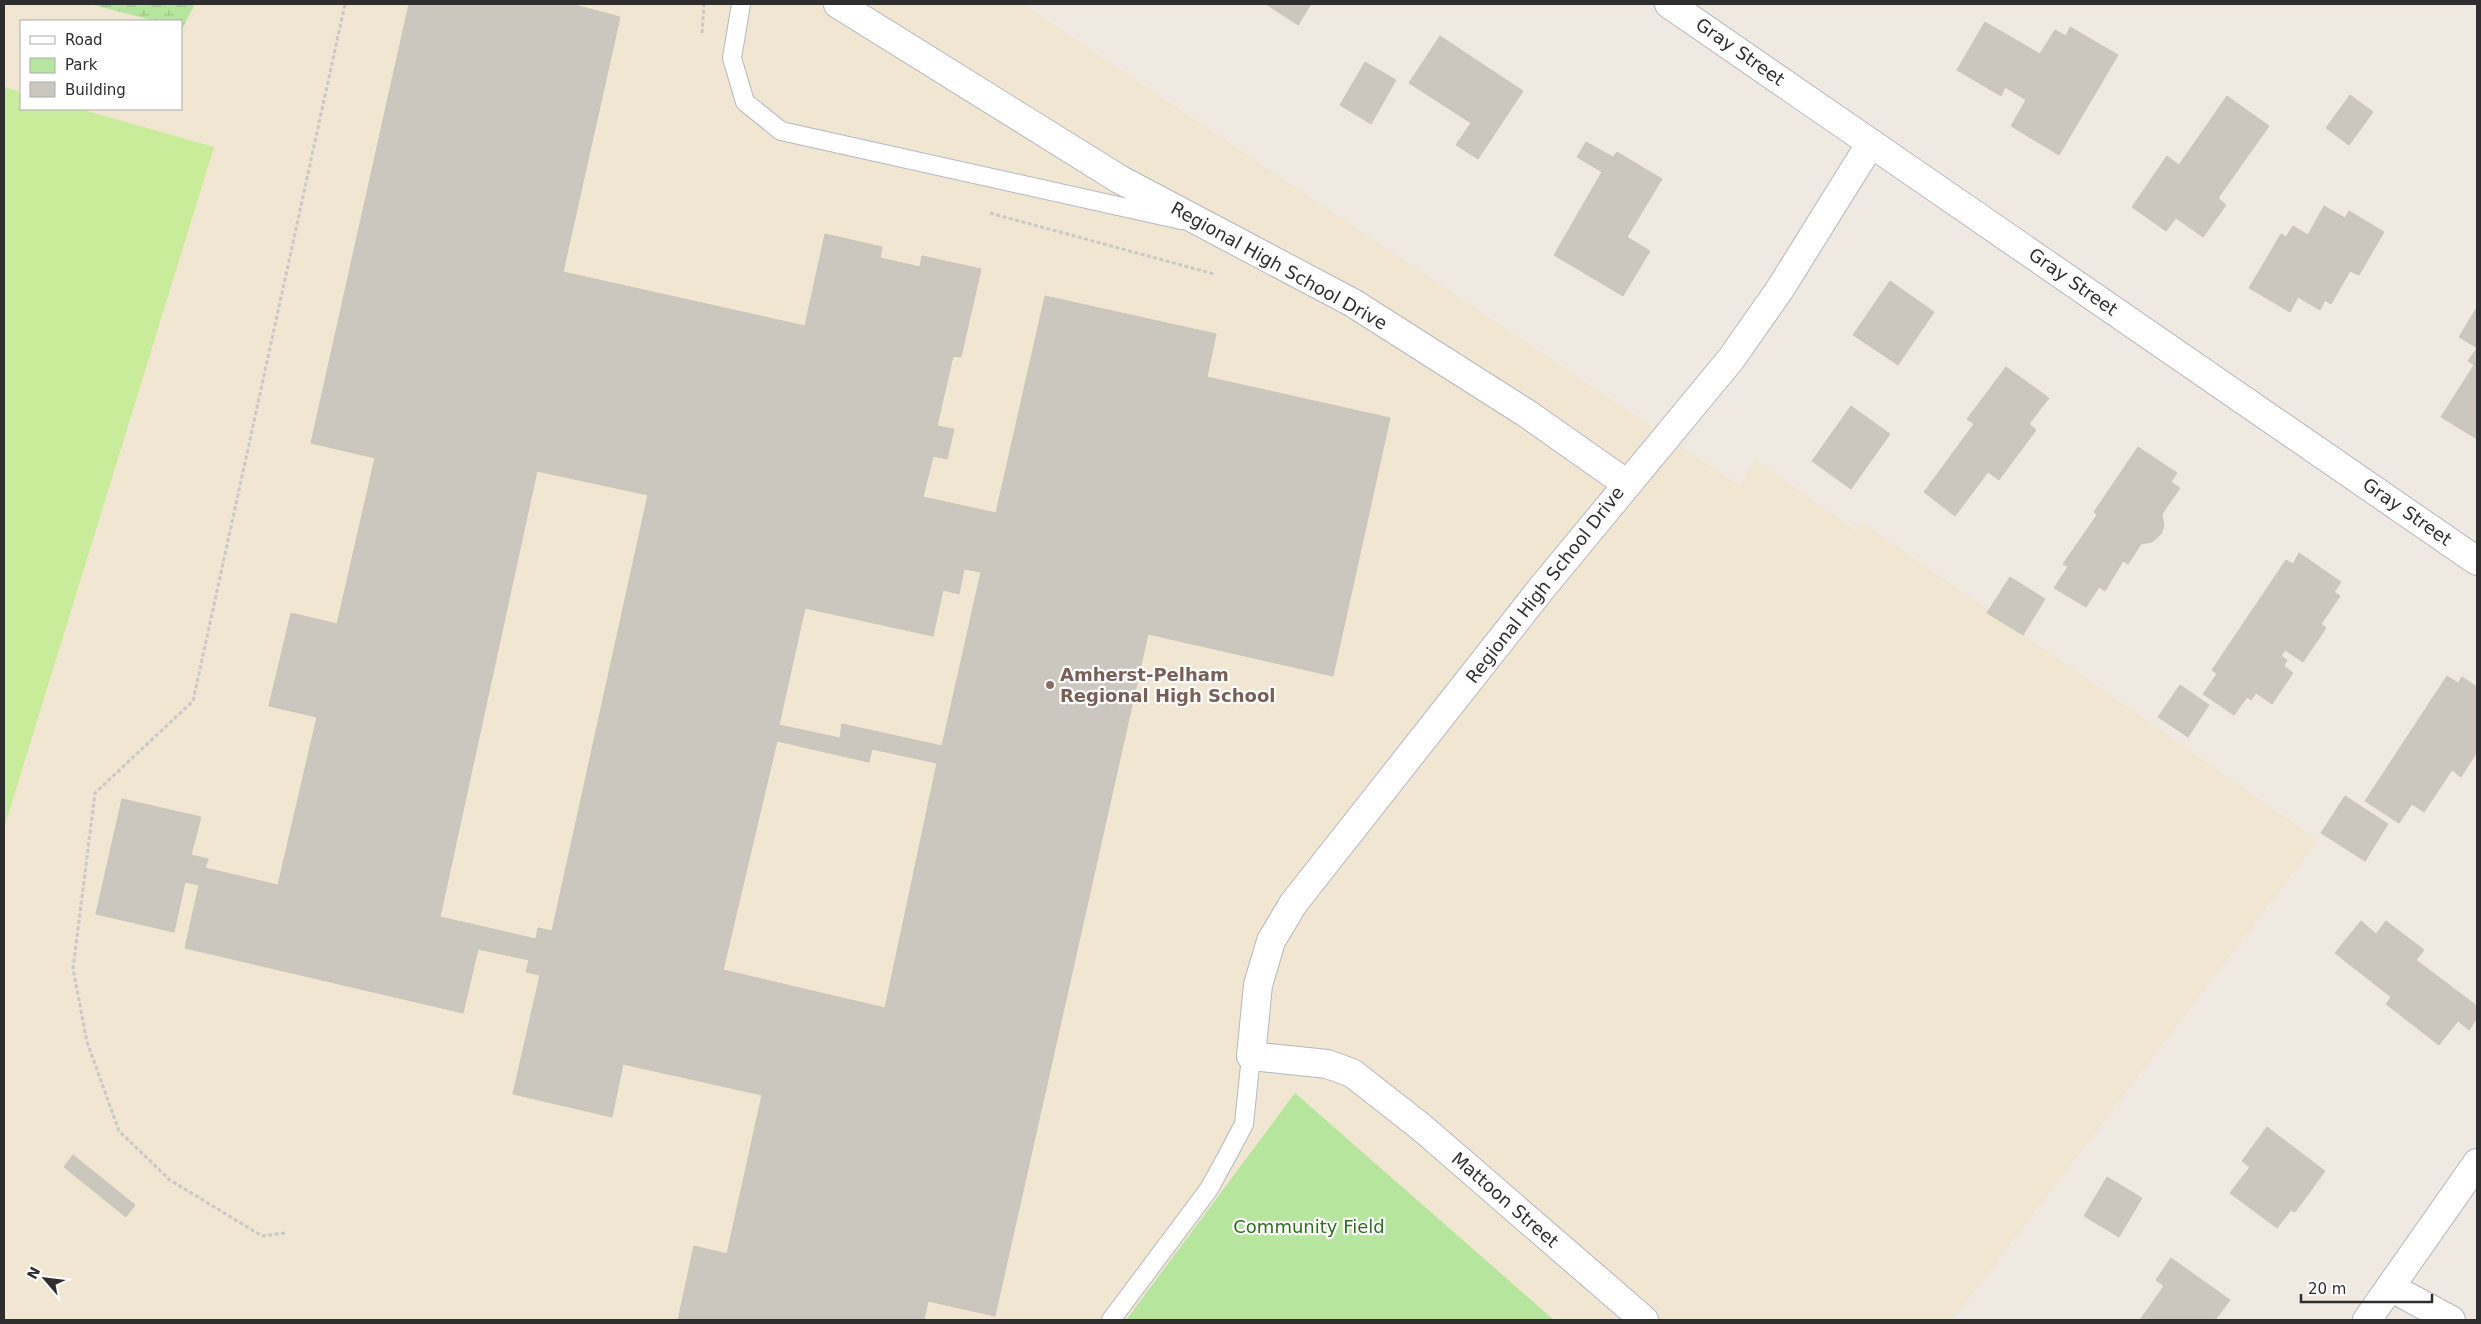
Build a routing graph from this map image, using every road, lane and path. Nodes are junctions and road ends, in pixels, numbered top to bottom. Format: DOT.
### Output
graph roads {
  1 [pos="345,4"];
  2 [pos="741,4"];
  3 [pos="838,4"];
  4 [pos="1670,4"];
  5 [pos="1871,143"];
  6 [pos="1208,226"];
  7 [pos="1627,484"];
  8 [pos="2477,561"];
  9 [pos="1251,1056"];
  10 [pos="2477,1163"];
  11 [pos="285,1232"];
  12 [pos="2390,1287"];
  13 [pos="1111,1320"];
  14 [pos="1644,1320"];
  15 [pos="2367,1320"];
  16 [pos="2451,1320"];
  1 -- 11 [label="path"];
  2 -- 6 [label="lane"];
  3 -- 6 [label="street, Regional High School Drive"];
  4 -- 5 [label="street, Gray Street"];
  5 -- 7 [label="street"];
  5 -- 8 [label="street, Gray Street"];
  6 -- 7 [label="street, Regional High School Drive"];
  7 -- 9 [label="street, Regional High School Drive"];
  9 -- 13 [label="lane, Regional High School Drive"];
  9 -- 14 [label="street, Mattoon Street"];
  10 -- 12 [label="street"];
  12 -- 15 [label="street"];
  12 -- 16 [label="street"];
}
